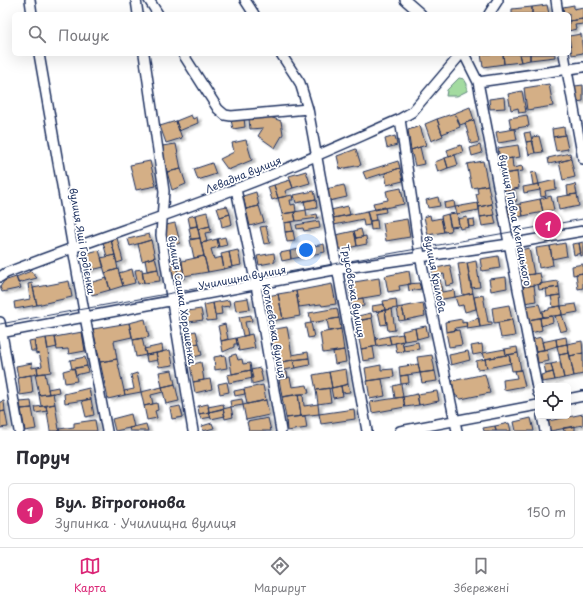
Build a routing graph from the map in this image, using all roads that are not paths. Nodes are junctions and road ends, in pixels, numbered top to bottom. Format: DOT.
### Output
graph roads {
  1 [pos="30,0"];
  2 [pos="136,0"];
  3 [pos="149,0"];
  4 [pos="245,0"];
  5 [pos="405,0"];
  6 [pos="498,0"];
  7 [pos="556,0"];
  8 [pos="32,12"];
  9 [pos="138,12"];
  10 [pos="157,12"];
  11 [pos="253,12"];
  12 [pos="419,12"];
  13 [pos="490,12"];
  14 [pos="558,12"];
  15 [pos="39,56"];
  16 [pos="144,56"];
  17 [pos="184,56"];
  18 [pos="282,56"];
  19 [pos="459,56"];
  20 [pos="465,56"];
  21 [pos="564,56"];
  22 [pos="583,67"];
  23 [pos="566,69"];
  24 [pos="478,82"];
  25 [pos="308,109"];
  26 [pos="400,119"];
  27 [pos="317,156"];
  28 [pos="583,159"];
  29 [pos="236,189"];
  30 [pos="163,216"];
  31 [pos="583,231"];
  32 [pos="509,244"];
  33 [pos="72,246"];
  34 [pos="420,256"];
  35 [pos="339,269"];
  36 [pos="3,275"];
  37 [pos="256,285"];
  38 [pos="173,301"];
  39 [pos="85,317"];
  40 [pos="0,322"];
  41 [pos="1,333"];
  42 [pos="536,383"];
  43 [pos="583,396"];
  44 [pos="571,398"];
  45 [pos="535,406"];
  46 [pos="543,419"];
  47 [pos="454,420"];
  48 [pos="19,431"];
  49 [pos="107,431"];
  50 [pos="193,431"];
  51 [pos="281,431"];
  52 [pos="367,431"];
  53 [pos="400,431"];
  54 [pos="456,431"];
  55 [pos="545,431"];
  1 -- 8 [label="street"];
  2 -- 9 [label="street"];
  3 -- 10 [label="street"];
  4 -- 11 [label="street"];
  5 -- 12 [label="street"];
  6 -- 13 [label="street"];
  7 -- 14 [label="street"];
  15 -- 33 [label="street, вулиця Яші Гордієнка"];
  16 -- 30 [label="street, вулиця Сашка Хорошенка"];
  17 -- 25 [label="street"];
  18 -- 25 [label="street, Трусовська вулиця"];
  19 -- 26 [label="street, Левадна вулиця"];
  20 -- 24 [label="street, вулиця Павла Клепацького"];
  21 -- 23 [label="street"];
  22 -- 23 [label="street"];
  23 -- 24 [label="street"];
  23 -- 28 [label="street"];
  24 -- 32 [label="street, вулиця Павла Клепацького"];
  25 -- 27 [label="street, Трусовська вулиця"];
  26 -- 27 [label="street, Левадна вулиця"];
  26 -- 34 [label="street, вулиця Крилова"];
  27 -- 29 [label="street, Левадна вулиця"];
  27 -- 35 [label="street, Трусовська вулиця"];
  29 -- 30 [label="street, Левадна вулиця"];
  29 -- 37 [label="street, Котлєєвська вулиця"];
  30 -- 33 [label="street, Левадна вулиця"];
  30 -- 38 [label="street, вулиця Сашка Хорошенка"];
  31 -- 32 [label="street, Училищна вулиця"];
  32 -- 34 [label="street, Училищна вулиця"];
  32 -- 42 [label="street, вулиця Павла Клепацького"];
  33 -- 36 [label="street, Левадна вулиця"];
  33 -- 39 [label="street, вулиця Яші Гордієнка"];
  34 -- 35 [label="street, Училищна вулиця"];
  34 -- 47 [label="street, вулиця Крилова"];
  35 -- 37 [label="street, Училищна вулиця"];
  35 -- 52 [label="street, Трусовська вулиця"];
  37 -- 38 [label="street, Училищна вулиця"];
  37 -- 51 [label="street, Котлєєвська вулиця"];
  38 -- 39 [label="street, Училищна вулиця"];
  38 -- 50 [label="street, вулиця Сашка Хорошенка"];
  39 -- 41 [label="street, Училищна вулиця"];
  39 -- 49 [label="street, вулиця Яші Гордієнка"];
  40 -- 41 [label="street"];
  41 -- 48 [label="street"];
  43 -- 44 [label="street"];
  45 -- 47 [label="street"];
  46 -- 55 [label="street"];
  47 -- 53 [label="street"];
  47 -- 54 [label="street, вулиця Крилова"];
}
